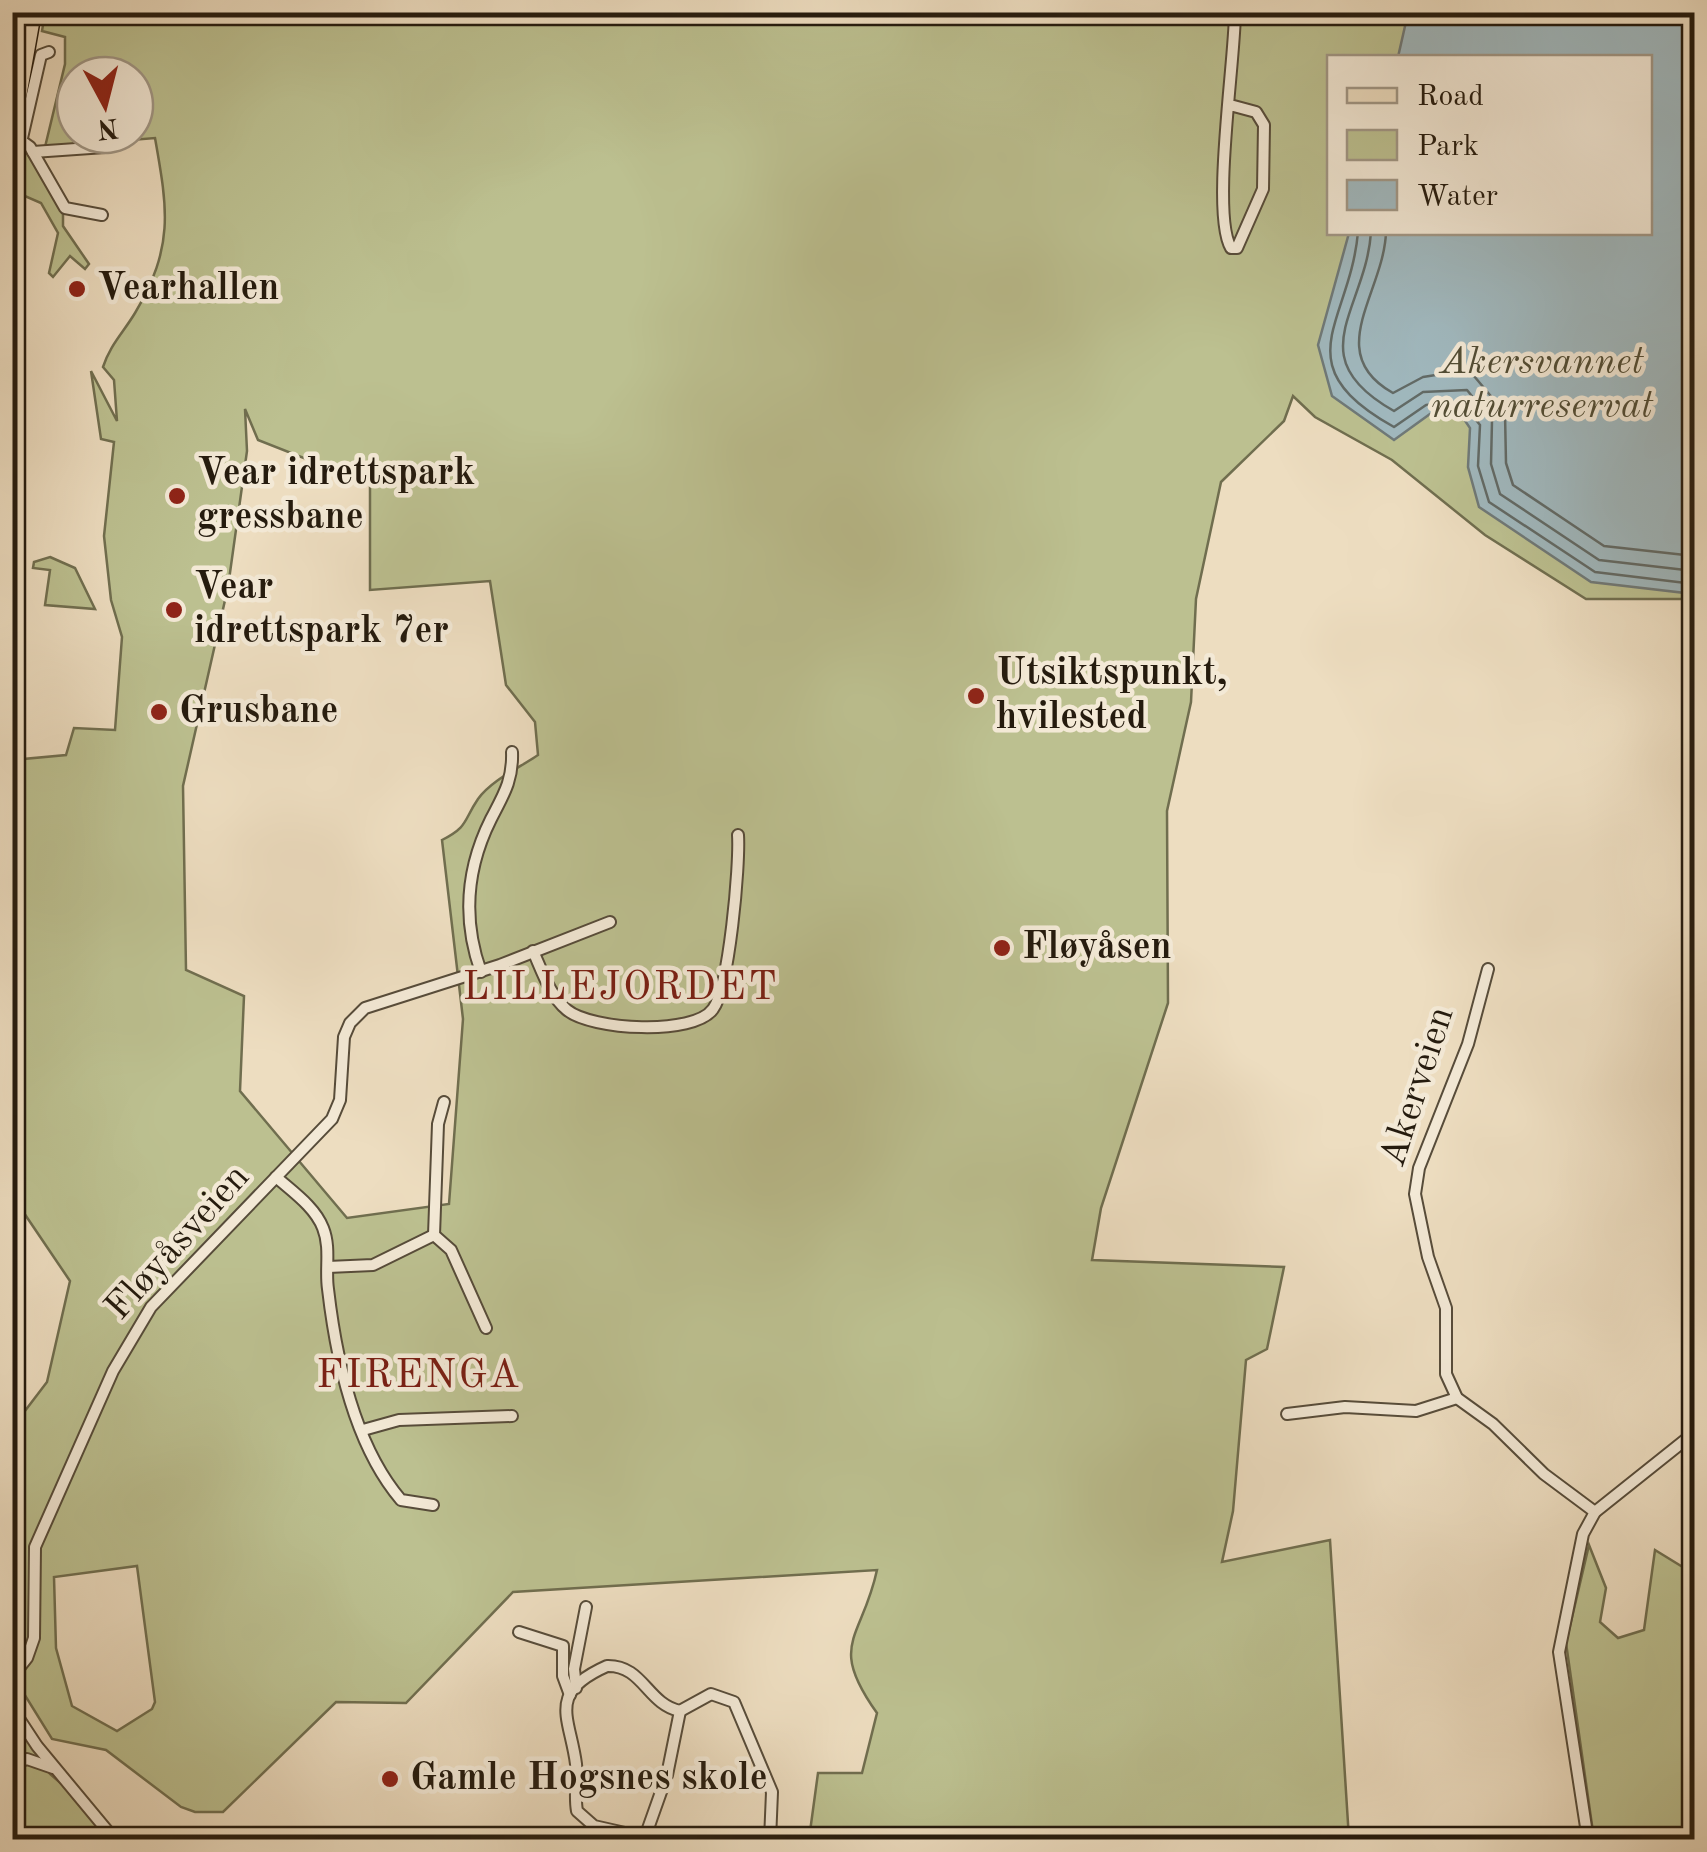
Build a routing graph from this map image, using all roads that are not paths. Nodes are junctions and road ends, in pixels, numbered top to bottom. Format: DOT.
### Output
graph roads {
  1 [pos="32,12"];
  2 [pos="1235,12"];
  3 [pos="48,52"];
  4 [pos="1230,105"];
  5 [pos="16,132"];
  6 [pos="55,150"];
  7 [pos="33,152"];
  8 [pos="102,215"];
  9 [pos="512,752"];
  10 [pos="738,836"];
  11 [pos="610,922"];
  12 [pos="533,951"];
  13 [pos="1488,969"];
  14 [pos="481,972"];
  15 [pos="444,1102"];
  16 [pos="276,1178"];
  17 [pos="434,1235"];
  18 [pos="328,1267"];
  19 [pos="486,1328"];
  20 [pos="1456,1398"];
  21 [pos="1287,1414"];
  22 [pos="512,1416"];
  23 [pos="363,1430"];
  24 [pos="1694,1433"];
  25 [pos="433,1505"];
  26 [pos="1595,1512"];
  27 [pos="586,1607"];
  28 [pos="519,1632"];
  29 [pos="12,1677"];
  30 [pos="573,1691"];
  31 [pos="12,1708"];
  32 [pos="680,1712"];
  33 [pos="12,1764"];
  34 [pos="59,1771"];
  35 [pos="604,1835"];
  36 [pos="651,1838"];
  37 [pos="116,1840"];
  38 [pos="770,1840"];
  39 [pos="1588,1840"];
  1 -- 5 [label="main road"];
  2 -- 4 [label="street"];
  3 -- 5 [label="street"];
  4 -- 4 [label="street"];
  5 -- 7 [label="street"];
  6 -- 7 [label="street"];
  7 -- 8 [label="street"];
  9 -- 14 [label="street"];
  10 -- 12 [label="street"];
  11 -- 12 [label="street"];
  12 -- 14 [label="street"];
  13 -- 20 [label="street, Akerveien"];
  14 -- 16 [label="street, Fløyåsveien"];
  15 -- 17 [label="street"];
  16 -- 18 [label="street"];
  16 -- 29 [label="street, Fløyåsveien"];
  17 -- 18 [label="street"];
  17 -- 19 [label="street"];
  18 -- 23 [label="street"];
  20 -- 21 [label="street"];
  20 -- 26 [label="street"];
  22 -- 23 [label="street"];
  23 -- 25 [label="street"];
  24 -- 26 [label="street"];
  26 -- 39 [label="street"];
  27 -- 30 [label="street"];
  28 -- 30 [label="street"];
  30 -- 32 [label="street"];
  30 -- 35 [label="street"];
  31 -- 34 [label="street"];
  32 -- 36 [label="street"];
  32 -- 38 [label="street"];
  33 -- 34 [label="street"];
  34 -- 37 [label="street"];
  35 -- 36 [label="street"];
}
